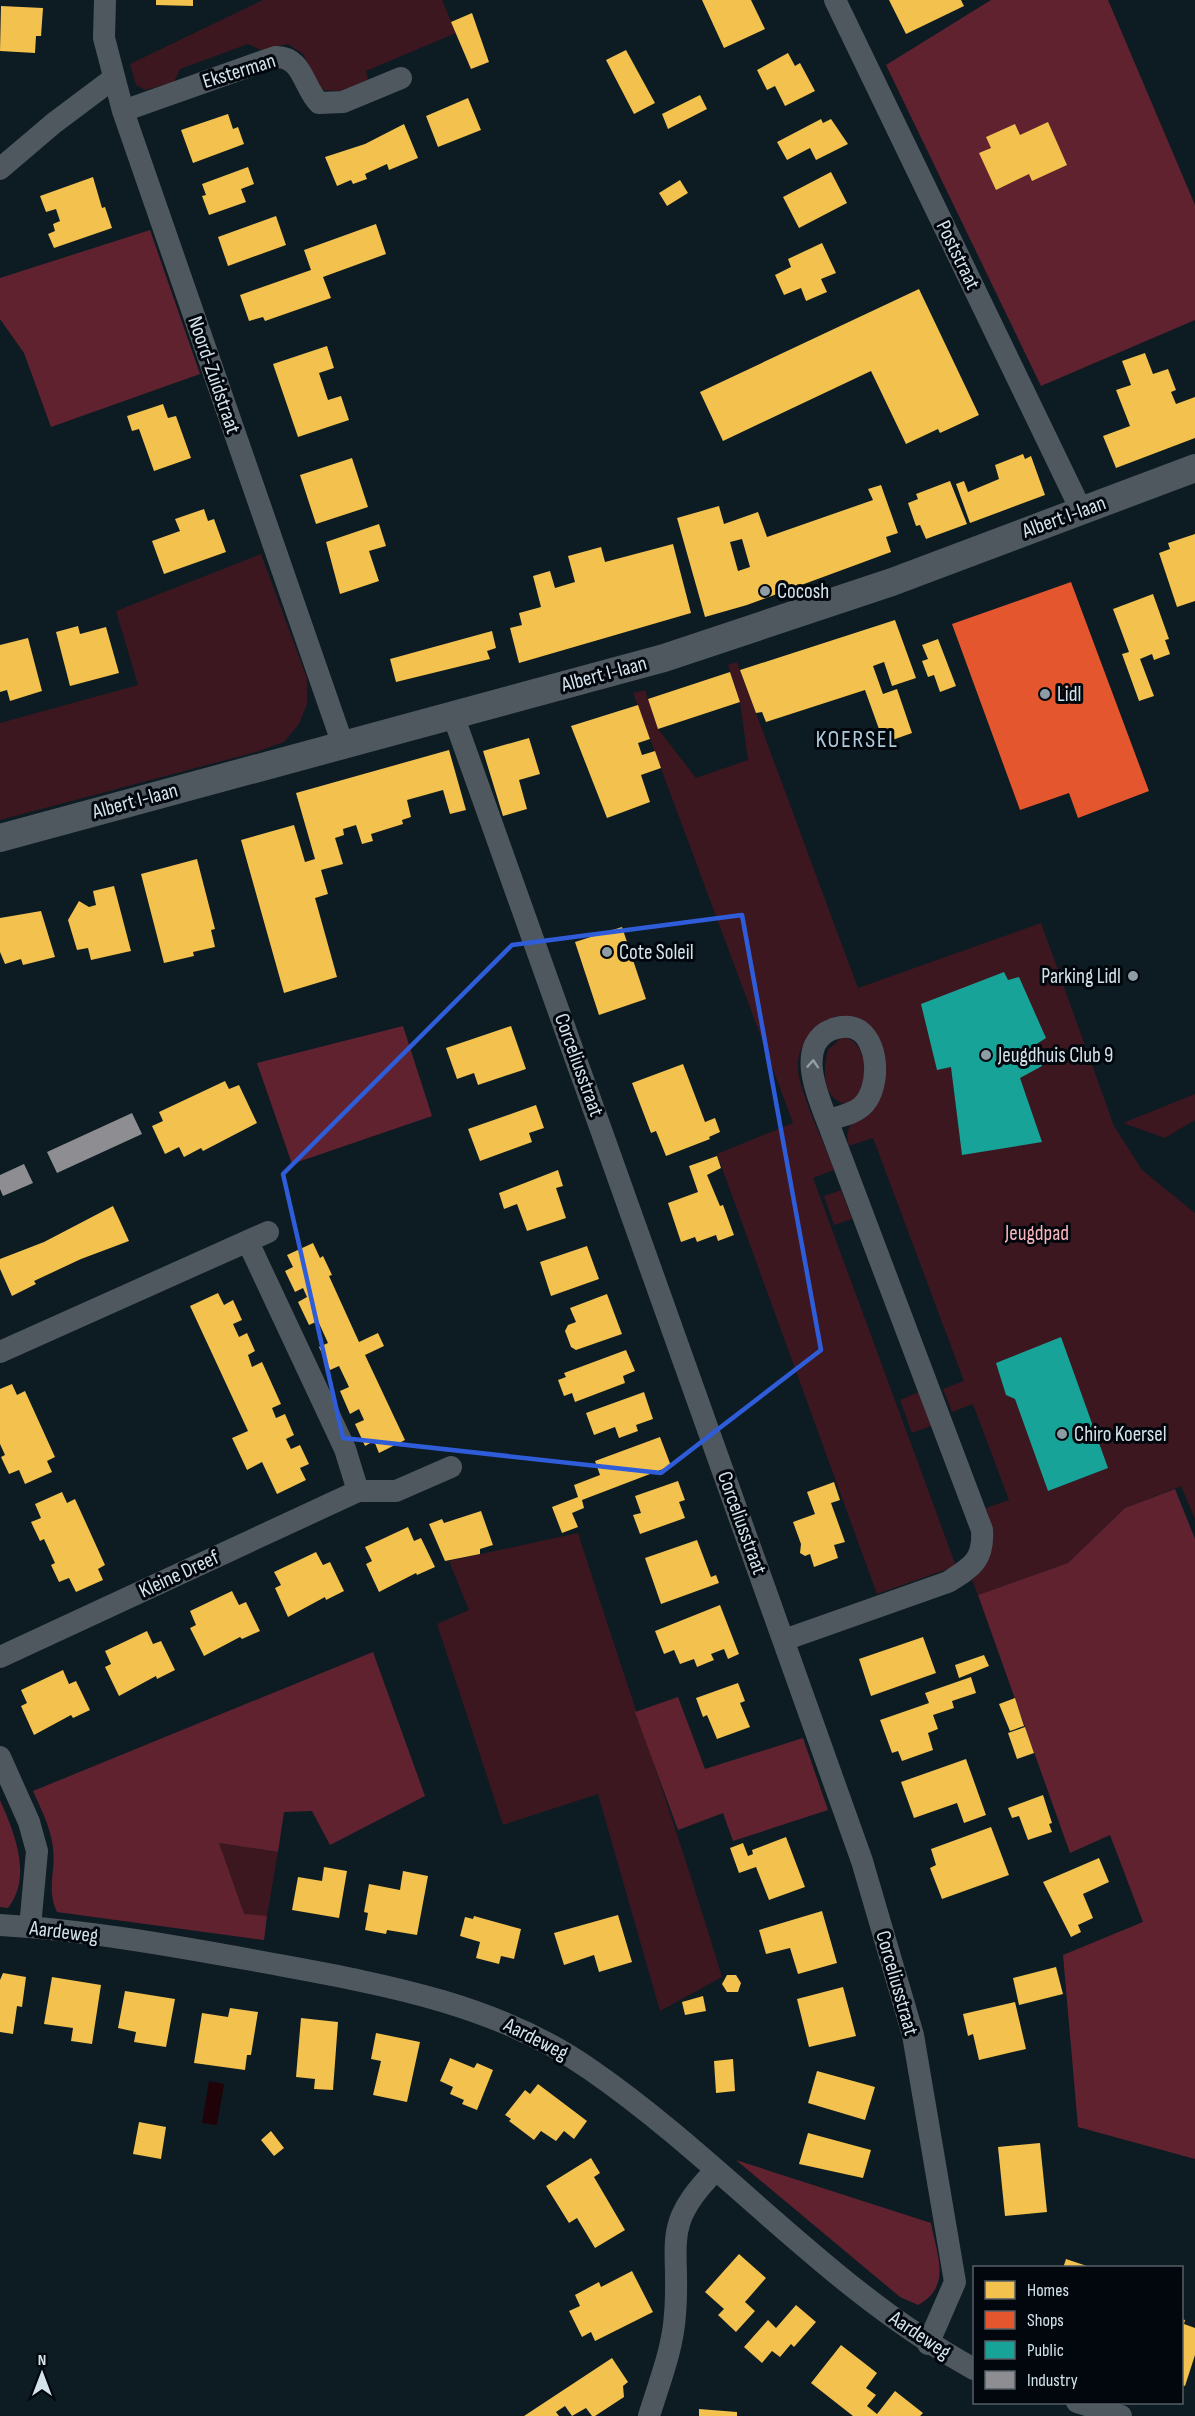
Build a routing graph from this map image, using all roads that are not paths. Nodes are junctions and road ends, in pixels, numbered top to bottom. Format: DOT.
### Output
graph roads {
  1 [pos="105,0"];
  2 [pos="835,0"];
  3 [pos="114,78"];
  4 [pos="400,78"];
  5 [pos="123,111"];
  6 [pos="0,169"];
  7 [pos="1195,468"];
  8 [pos="1081,510"];
  9 [pos="453,715"];
  10 [pos="343,746"];
  11 [pos="0,838"];
  12 [pos="826,1120"];
  13 [pos="268,1232"];
  14 [pos="248,1242"];
  15 [pos="0,1352"];
  16 [pos="451,1467"];
  17 [pos="358,1491"];
  18 [pos="784,1640"];
  19 [pos="0,1657"];
  20 [pos="0,1757"];
  21 [pos="0,1925"];
  22 [pos="30,1927"];
  23 [pos="715,2171"];
  24 [pos="928,2344"];
  25 [pos="973,2368"];
  26 [pos="1080,2404"];
  27 [pos="649,2416"];
  28 [pos="1121,2416"];
  1 -- 3 [label="street, Noord-Zuidstraat"];
  2 -- 8 [label="street, Poststraat"];
  3 -- 5 [label="street, Noord-Zuidstraat"];
  3 -- 6 [label="street"];
  4 -- 5 [label="street, Eksterman"];
  5 -- 10 [label="street, Noord-Zuidstraat"];
  7 -- 8 [label="street, Albert I-laan"];
  8 -- 9 [label="street, Albert I-laan"];
  9 -- 10 [label="street, Albert I-laan"];
  9 -- 18 [label="street, Corceliusstraat"];
  10 -- 11 [label="street, Albert I-laan"];
  12 -- 18 [label="street"];
  13 -- 14 [label="street"];
  14 -- 15 [label="street"];
  14 -- 17 [label="street"];
  16 -- 17 [label="street, Kleine Dreef"];
  17 -- 19 [label="street, Kleine Dreef"];
  18 -- 24 [label="street, Corceliusstraat"];
  20 -- 22 [label="street"];
  21 -- 22 [label="street, Aardeweg"];
  22 -- 23 [label="street, Aardeweg"];
  23 -- 24 [label="street, Aardeweg"];
  23 -- 27 [label="street"];
  24 -- 25 [label="street, Aardeweg"];
  26 -- 28 [label="street"];
}
